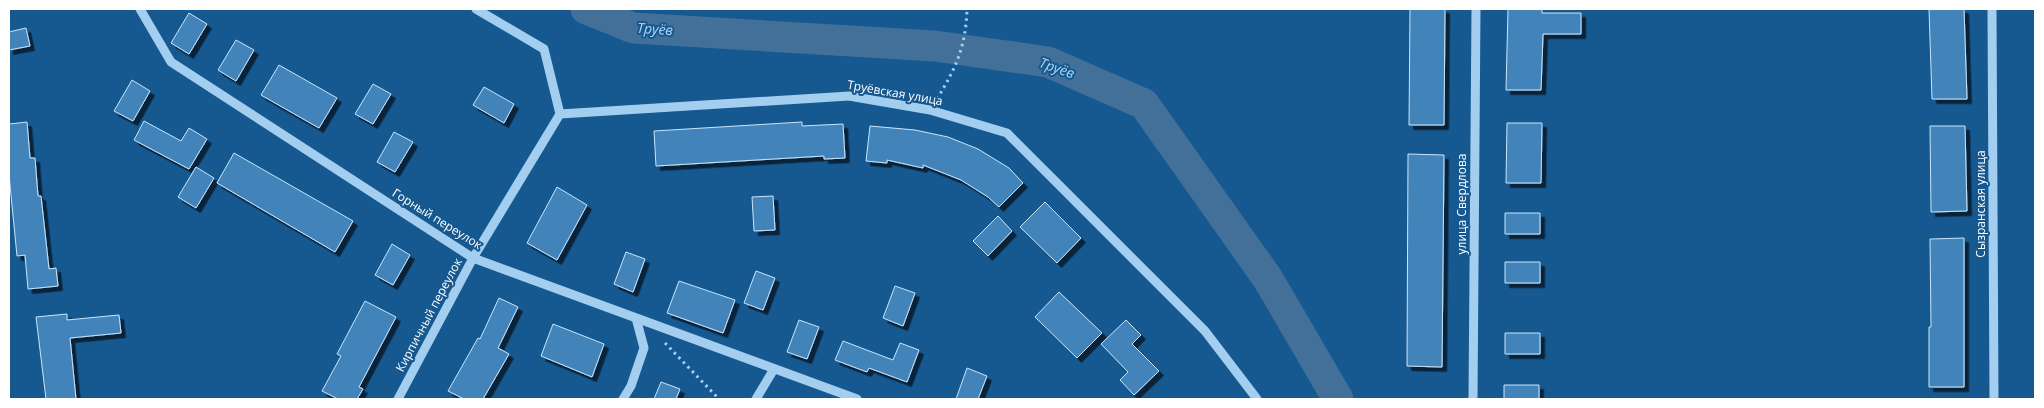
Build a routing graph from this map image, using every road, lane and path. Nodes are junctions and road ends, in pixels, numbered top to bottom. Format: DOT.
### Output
graph roads {
  1 [pos="140,9"];
  2 [pos="476,9"];
  3 [pos="967,9"];
  4 [pos="1476,9"];
  5 [pos="1992,9"];
  6 [pos="930,110"];
  7 [pos="560,114"];
  8 [pos="474,258"];
  9 [pos="636,318"];
  10 [pos="657,336"];
  11 [pos="774,369"];
  12 [pos="398,399"];
  13 [pos="623,399"];
  14 [pos="719,399"];
  15 [pos="756,399"];
  16 [pos="857,399"];
  17 [pos="1257,399"];
  18 [pos="1473,399"];
  19 [pos="1994,399"];
  1 -- 8 [label="street, Горный переулок"];
  2 -- 7 [label="street"];
  3 -- 6 [label="path"];
  4 -- 18 [label="street, улица Свердлова"];
  5 -- 19 [label="street, Сызранская улица"];
  6 -- 7 [label="street, Труёвская улица"];
  6 -- 17 [label="street, Труёвская улица"];
  7 -- 8 [label="street, Кирпичный переулок"];
  8 -- 9 [label="street, Горный переулок"];
  8 -- 12 [label="street, Кирпичный переулок"];
  9 -- 11 [label="street, Горный переулок"];
  9 -- 13 [label="street"];
  10 -- 14 [label="path"];
  11 -- 15 [label="street"];
  11 -- 16 [label="street, Горный переулок"];
}
